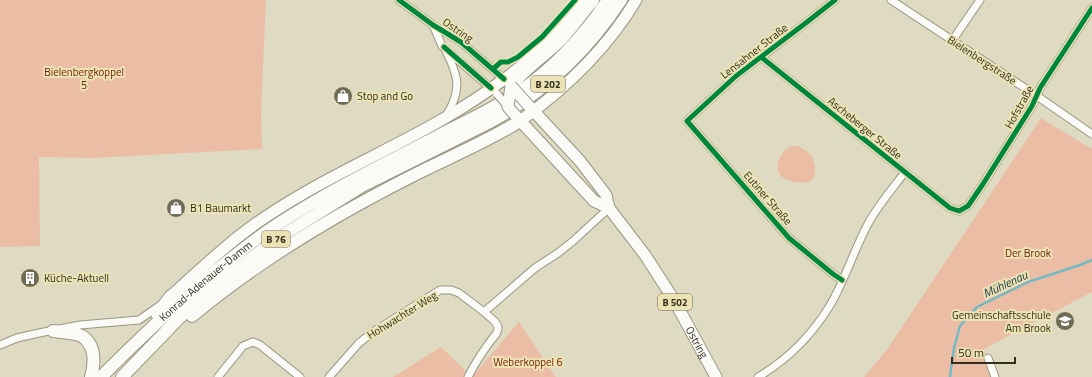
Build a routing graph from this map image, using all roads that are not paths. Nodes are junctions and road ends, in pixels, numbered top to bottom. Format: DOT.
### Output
graph roads {
  1 [pos="399,0"];
  2 [pos="608,0"];
  3 [pos="621,0"];
  4 [pos="636,0"];
  5 [pos="835,0"];
  6 [pos="891,0"];
  7 [pos="980,0"];
  8 [pos="587,3"];
  9 [pos="1092,8"];
  10 [pos="433,25"];
  11 [pos="563,38"];
  12 [pos="952,41"];
  13 [pos="444,47"];
  14 [pos="761,57"];
  15 [pos="507,82"];
  16 [pos="494,91"];
  17 [pos="1037,96"];
  18 [pos="531,108"];
  19 [pos="515,114"];
  20 [pos="444,118"];
  21 [pos="687,121"];
  22 [pos="1092,134"];
  23 [pos="450,136"];
  24 [pos="905,172"];
  25 [pos="609,208"];
  26 [pos="959,211"];
  27 [pos="842,280"];
  28 [pos="171,296"];
  29 [pos="484,312"];
  30 [pos="53,331"];
  31 [pos="135,342"];
  32 [pos="0,345"];
  33 [pos="988,358"];
  34 [pos="123,375"];
  35 [pos="91,377"];
  36 [pos="101,377"];
  37 [pos="218,377"];
  38 [pos="300,377"];
  39 [pos="329,377"];
  40 [pos="468,377"];
  41 [pos="716,377"];
  42 [pos="758,377"];
  43 [pos="995,377"];
  1 -- 10 [label="street, Ostring"];
  2 -- 23 [label="highway, B 76"];
  3 -- 23 [label="highway, B 202"];
  4 -- 18 [label="main road"];
  5 -- 14 [label="street, Lensahner Straße"];
  6 -- 12 [label="street, Bielenbergstraße"];
  7 -- 12 [label="street"];
  8 -- 11 [label="main road"];
  8 -- 11 [label="main road"];
  8 -- 15 [label="main road"];
  9 -- 17 [label="street, Hofstraße"];
  10 -- 13 [label="street, Ostring"];
  10 -- 15 [label="street, Ostring"];
  11 -- 15 [label="main road"];
  12 -- 17 [label="street, Bielenbergstraße"];
  13 -- 16 [label="street, Ostring"];
  13 -- 20 [label="street, Ostring"];
  14 -- 21 [label="street, Lensahner Straße"];
  14 -- 24 [label="street, Ascheberger Straße"];
  15 -- 16 [label="main road, Konrad-Adenauer-Damm"];
  15 -- 18 [label="main road, Ostring / B 502, bridge"];
  15 -- 19 [label="main road, bridge"];
  16 -- 19 [label="street, Ostring, bridge"];
  16 -- 20 [label="main road, Konrad-Adenauer-Damm"];
  17 -- 22 [label="street, Bielenbergstraße"];
  17 -- 26 [label="street, Hofstraße"];
  18 -- 19 [label="main road, B 76"];
  18 -- 25 [label="main road, Ostring / B 502"];
  19 -- 25 [label="main road, Ostring / B 502"];
  19 -- 34 [label="highway, B 76"];
  20 -- 28 [label="main road, Konrad-Adenauer-Damm"];
  21 -- 27 [label="street, Eutiner Straße"];
  23 -- 31 [label="highway, Konrad-Adenauer-Damm / B 76"];
  23 -- 34 [label="highway, Konrad-Adenauer-Damm / B 76"];
  24 -- 26 [label="street, Ascheberger Straße"];
  24 -- 27 [label="street"];
  25 -- 29 [label="street"];
  25 -- 41 [label="main road, Ostring / B 502"];
  27 -- 42 [label="street"];
  28 -- 30 [label="street"];
  28 -- 31 [label="highway, B 76"];
  29 -- 39 [label="street, Hohwachter Weg"];
  29 -- 40 [label="street, Hohwachter Weg"];
  30 -- 32 [label="street"];
  30 -- 35 [label="highway"];
  31 -- 36 [label="highway, Konrad-Adenauer-Damm / B 76"];
  33 -- 43 [label="street"];
  37 -- 38 [label="street"];
}
